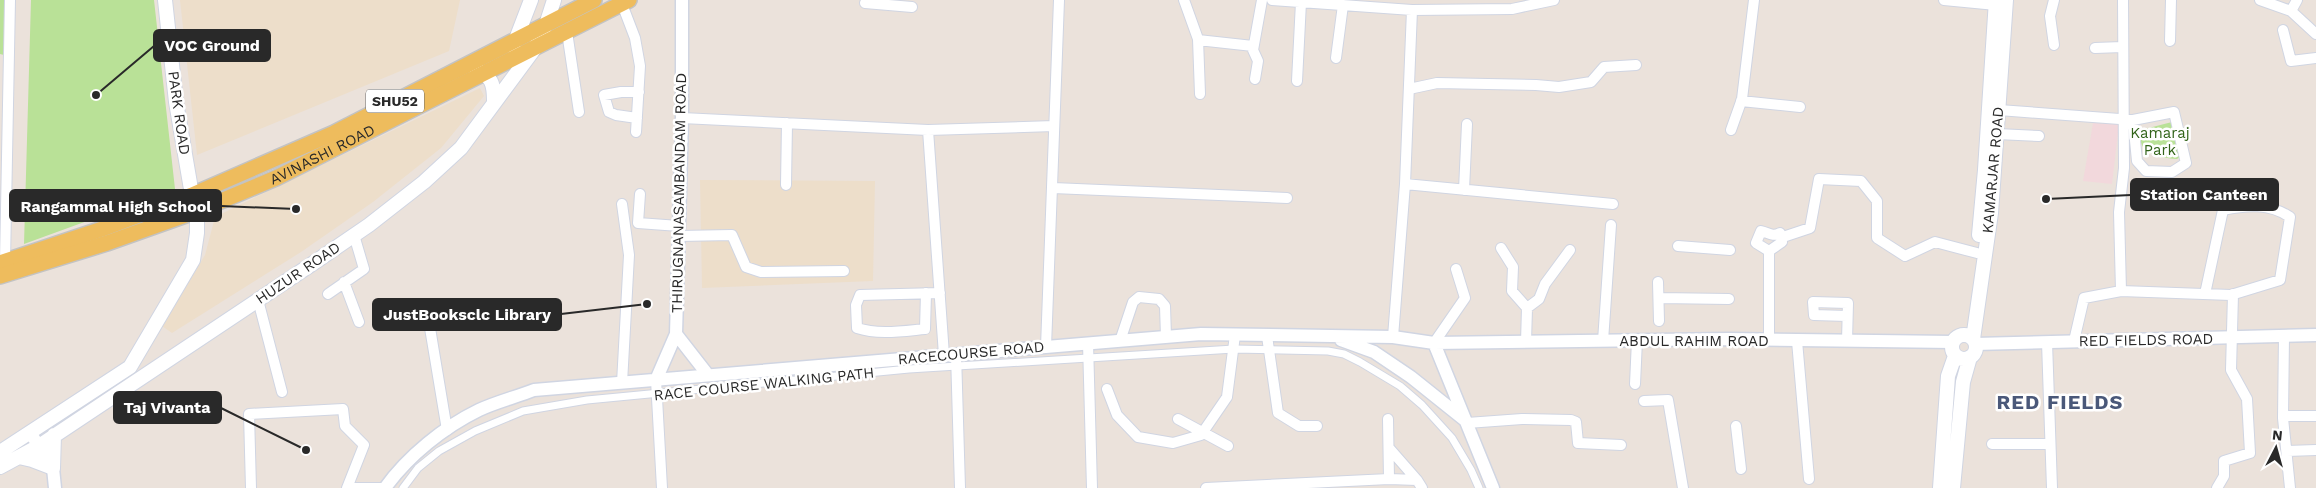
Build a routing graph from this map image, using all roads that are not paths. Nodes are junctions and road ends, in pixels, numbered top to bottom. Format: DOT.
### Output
graph roads {
  1 [pos="10,0"];
  2 [pos="165,0"];
  3 [pos="531,0"];
  4 [pos="554,0"];
  5 [pos="594,0"];
  6 [pos="682,0"];
  7 [pos="1059,0"];
  8 [pos="1184,0"];
  9 [pos="1262,0"];
  10 [pos="1272,0"];
  11 [pos="1554,0"];
  12 [pos="1754,0"];
  13 [pos="1944,0"];
  14 [pos="2054,0"];
  15 [pos="2123,0"];
  16 [pos="2171,0"];
  17 [pos="2260,0"];
  18 [pos="2297,0"];
  19 [pos="626,2"];
  20 [pos="1301,2"];
  21 [pos="1999,2"];
  22 [pos="865,3"];
  23 [pos="1343,5"];
  24 [pos="912,7"];
  25 [pos="1412,10"];
  26 [pos="2291,11"];
  27 [pos="546,25"];
  28 [pos="2283,30"];
  29 [pos="567,32"];
  30 [pos="2316,34"];
  31 [pos="516,40"];
  32 [pos="1198,40"];
  33 [pos="2170,41"];
  34 [pos="2054,45"];
  35 [pos="1253,46"];
  36 [pos="2122,47"];
  37 [pos="535,48"];
  38 [pos="2095,48"];
  39 [pos="1336,58"];
  40 [pos="2316,58"];
  41 [pos="508,61"];
  42 [pos="1636,65"];
  43 [pos="460,68"];
  44 [pos="484,73"];
  45 [pos="1255,79"];
  46 [pos="1298,81"];
  47 [pos="1409,89"];
  48 [pos="639,92"];
  49 [pos="1200,94"];
  50 [pos="494,101"];
  51 [pos="1741,101"];
  52 [pos="1800,108"];
  53 [pos="1999,110"];
  54 [pos="579,112"];
  55 [pos="637,118"];
  56 [pos="682,118"];
  57 [pos="2122,119"];
  58 [pos="2133,120"];
  59 [pos="787,123"];
  60 [pos="1467,124"];
  61 [pos="1054,126"];
  62 [pos="928,130"];
  63 [pos="1730,130"];
  64 [pos="636,132"];
  65 [pos="1997,134"];
  66 [pos="2039,136"];
  67 [pos="1404,184"];
  68 [pos="786,185"];
  69 [pos="1053,188"];
  70 [pos="1464,190"];
  71 [pos="640,194"];
  72 [pos="192,195"];
  73 [pos="1287,198"];
  74 [pos="622,204"];
  75 [pos="1613,204"];
  76 [pos="197,211"];
  77 [pos="1611,225"];
  78 [pos="679,231"];
  79 [pos="354,235"];
  80 [pos="1783,237"];
  81 [pos="1678,246"];
  82 [pos="1501,248"];
  83 [pos="1570,250"];
  84 [pos="1730,250"];
  85 [pos="1769,251"];
  86 [pos="1977,252"];
  87 [pos="2,267"];
  88 [pos="1456,269"];
  89 [pos="844,270"];
  90 [pos="344,282"];
  91 [pos="1658,282"];
  92 [pos="2121,291"];
  93 [pos="926,293"];
  94 [pos="940,293"];
  95 [pos="328,294"];
  96 [pos="2205,294"];
  97 [pos="2233,294"];
  98 [pos="1659,298"];
  99 [pos="1729,299"];
  100 [pos="258,300"];
  101 [pos="426,304"];
  102 [pos="1527,308"];
  103 [pos="1847,316"];
  104 [pos="1658,321"];
  105 [pos="359,322"];
  106 [pos="676,334"];
  107 [pos="1236,335"];
  108 [pos="2316,335"];
  109 [pos="1267,336"];
  110 [pos="2284,336"];
  111 [pos="1166,337"];
  112 [pos="1334,337"];
  113 [pos="1393,337"];
  114 [pos="2232,338"];
  115 [pos="1637,340"];
  116 [pos="1769,340"];
  117 [pos="1120,341"];
  118 [pos="1603,341"];
  119 [pos="1797,341"];
  120 [pos="1847,341"];
  121 [pos="2074,341"];
  122 [pos="1526,342"];
  123 [pos="2047,342"];
  124 [pos="1088,343"];
  125 [pos="1434,343"];
  126 [pos="1967,343"];
  127 [pos="1046,347"];
  128 [pos="1234,349"];
  129 [pos="1269,350"];
  130 [pos="1088,358"];
  131 [pos="952,359"];
  132 [pos="131,375"];
  133 [pos="708,375"];
  134 [pos="656,380"];
  135 [pos="622,382"];
  136 [pos="1635,384"];
  137 [pos="1107,390"];
  138 [pos="282,392"];
  139 [pos="657,394"];
  140 [pos="1644,401"];
  141 [pos="2284,416"];
  142 [pos="2316,416"];
  143 [pos="1388,419"];
  144 [pos="1178,420"];
  145 [pos="1466,422"];
  146 [pos="1317,426"];
  147 [pos="1736,426"];
  148 [pos="447,430"];
  149 [pos="1203,432"];
  150 [pos="31,434"];
  151 [pos="54,435"];
  152 [pos="1992,444"];
  153 [pos="2050,444"];
  154 [pos="1621,445"];
  155 [pos="39,446"];
  156 [pos="1228,446"];
  157 [pos="1388,448"];
  158 [pos="2316,450"];
  159 [pos="2286,451"];
  160 [pos="0,452"];
  161 [pos="18,457"];
  162 [pos="0,467"];
  163 [pos="53,468"];
  164 [pos="1741,469"];
  165 [pos="1389,479"];
  166 [pos="1809,480"];
  167 [pos="1420,484"];
  168 [pos="55,488"];
  169 [pos="251,488"];
  170 [pos="347,488"];
  171 [pos="385,488"];
  172 [pos="403,488"];
  173 [pos="662,488"];
  174 [pos="960,488"];
  175 [pos="1092,488"];
  176 [pos="1206,488"];
  177 [pos="1479,488"];
  178 [pos="1493,488"];
  179 [pos="1683,488"];
  180 [pos="1940,488"];
  181 [pos="1954,488"];
  182 [pos="2052,488"];
  183 [pos="2217,488"];
  184 [pos="2290,488"];
  1 -- 87 [label="street"];
  2 -- 72 [label="main road, PARK ROAD"];
  3 -- 31 [label="main road"];
  4 -- 27 [label="main road, HUZUR ROAD"];
  5 -- 27 [label="main road, AVINASHI ROAD / SHU52"];
  6 -- 56 [label="street, THIRUGNANASAMBANDAM ROAD"];
  7 -- 61 [label="street"];
  8 -- 32 [label="street"];
  9 -- 35 [label="street"];
  10 -- 20 [label="street"];
  11 -- 25 [label="street"];
  12 -- 51 [label="street"];
  13 -- 21 [label="street"];
  14 -- 34 [label="street"];
  15 -- 36 [label="street"];
  16 -- 33 [label="street"];
  17 -- 26 [label="street"];
  18 -- 26 [label="street"];
  19 -- 29 [label="main road, AVINASHI ROAD / SHU52"];
  19 -- 48 [label="street"];
  20 -- 23 [label="street"];
  20 -- 46 [label="street"];
  21 -- 53 [label="main road, KAMARJAR ROAD"];
  21 -- 86 [label="main road"];
  22 -- 24 [label="street"];
  23 -- 25 [label="street"];
  23 -- 39 [label="street"];
  25 -- 47 [label="street"];
  26 -- 30 [label="street"];
  27 -- 31 [label="main road, AVINASHI ROAD / SHU52"];
  27 -- 37 [label="main road, HUZUR ROAD"];
  28 -- 40 [label="street"];
  29 -- 37 [label="main road, AVINASHI ROAD / SHU52"];
  29 -- 54 [label="street"];
  31 -- 41 [label="main road"];
  31 -- 43 [label="main road, AVINASHI ROAD / SHU52"];
  32 -- 35 [label="street"];
  32 -- 49 [label="street"];
  35 -- 45 [label="street"];
  36 -- 38 [label="street"];
  36 -- 57 [label="street"];
  37 -- 41 [label="main road, AVINASHI ROAD / SHU52"];
  37 -- 50 [label="main road, HUZUR ROAD"];
  41 -- 44 [label="main road, AVINASHI ROAD / SHU52"];
  42 -- 47 [label="street"];
  43 -- 44 [label="main road"];
  43 -- 72 [label="main road, AVINASHI ROAD / SHU52"];
  44 -- 50 [label="main road"];
  44 -- 76 [label="main road, AVINASHI ROAD / SHU52"];
  47 -- 67 [label="street"];
  48 -- 55 [label="street"];
  48 -- 55 [label="street"];
  50 -- 79 [label="main road, HUZUR ROAD"];
  51 -- 52 [label="street"];
  51 -- 63 [label="street"];
  53 -- 57 [label="street"];
  53 -- 65 [label="main road, KAMARJAR ROAD"];
  55 -- 64 [label="street"];
  56 -- 59 [label="street"];
  56 -- 78 [label="street, THIRUGNANASAMBANDAM ROAD"];
  57 -- 58 [label="street"];
  57 -- 92 [label="street"];
  58 -- 58 [label="street"];
  59 -- 62 [label="street"];
  59 -- 68 [label="street"];
  60 -- 70 [label="street"];
  61 -- 62 [label="street"];
  61 -- 69 [label="street"];
  62 -- 94 [label="street"];
  65 -- 66 [label="street"];
  65 -- 126 [label="main road, KAMARJAR ROAD"];
  67 -- 70 [label="street"];
  67 -- 113 [label="street"];
  69 -- 73 [label="street"];
  69 -- 127 [label="street"];
  70 -- 75 [label="street"];
  71 -- 78 [label="street"];
  72 -- 76 [label="main road, PARK ROAD"];
  72 -- 87 [label="main road, AVINASHI ROAD / SHU52"];
  74 -- 135 [label="street"];
  76 -- 87 [label="main road, AVINASHI ROAD / SHU52"];
  76 -- 132 [label="main road, PARK ROAD"];
  77 -- 118 [label="street"];
  78 -- 89 [label="street"];
  78 -- 106 [label="street, THIRUGNANASAMBANDAM ROAD"];
  79 -- 90 [label="street"];
  79 -- 100 [label="main road, HUZUR ROAD"];
  80 -- 85 [label="street"];
  80 -- 85 [label="street"];
  80 -- 86 [label="street"];
  81 -- 84 [label="street"];
  82 -- 102 [label="street"];
  83 -- 102 [label="street"];
  85 -- 116 [label="street"];
  86 -- 126 [label="main road"];
  88 -- 125 [label="street"];
  90 -- 95 [label="street"];
  90 -- 105 [label="street"];
  91 -- 98 [label="street"];
  92 -- 96 [label="street"];
  92 -- 121 [label="street"];
  93 -- 93 [label="street"];
  93 -- 94 [label="street"];
  94 -- 131 [label="street"];
  96 -- 97 [label="street"];
  96 -- 97 [label="street"];
  97 -- 114 [label="street"];
  98 -- 99 [label="street"];
  98 -- 104 [label="street"];
  100 -- 132 [label="main road, HUZUR ROAD"];
  100 -- 138 [label="street"];
  101 -- 148 [label="street"];
  102 -- 122 [label="street"];
  103 -- 120 [label="street"];
  106 -- 133 [label="street, THIRUGNANASAMBANDAM ROAD"];
  106 -- 134 [label="street"];
  107 -- 109 [label="street, RACECOURSE ROAD"];
  107 -- 111 [label="street, RACECOURSE ROAD"];
  107 -- 128 [label="street"];
  108 -- 110 [label="street, RED FIELDS ROAD"];
  109 -- 112 [label="street, RACECOURSE ROAD"];
  109 -- 129 [label="street"];
  110 -- 114 [label="street, RED FIELDS ROAD"];
  110 -- 141 [label="street"];
  111 -- 117 [label="street, RACECOURSE ROAD"];
  111 -- 117 [label="street"];
  112 -- 113 [label="street, RACECOURSE ROAD"];
  112 -- 145 [label="street"];
  113 -- 125 [label="street, RACECOURSE ROAD"];
  114 -- 121 [label="street, RED FIELDS ROAD"];
  114 -- 183 [label="street"];
  115 -- 116 [label="street, ABDUL RAHIM ROAD"];
  115 -- 118 [label="street, ABDUL RAHIM ROAD"];
  115 -- 136 [label="street"];
  116 -- 119 [label="street, ABDUL RAHIM ROAD"];
  117 -- 124 [label="street, RACECOURSE ROAD"];
  118 -- 122 [label="street, ABDUL RAHIM ROAD"];
  119 -- 120 [label="street, ABDUL RAHIM ROAD"];
  119 -- 166 [label="street"];
  120 -- 126 [label="street, ABDUL RAHIM ROAD"];
  121 -- 123 [label="street, RED FIELDS ROAD"];
  122 -- 125 [label="street, ABDUL RAHIM ROAD"];
  123 -- 126 [label="street, RED FIELDS ROAD"];
  123 -- 153 [label="street"];
  124 -- 127 [label="street, RACECOURSE ROAD"];
  124 -- 130 [label="street"];
  125 -- 145 [label="street"];
  126 -- 180 [label="main road"];
  126 -- 181 [label="main road, KAMARJAR ROAD"];
  127 -- 131 [label="street, RACECOURSE ROAD"];
  128 -- 129 [label="street, RACE COURSE WALKING PATH"];
  128 -- 130 [label="street, RACE COURSE WALKING PATH"];
  128 -- 149 [label="street"];
  129 -- 146 [label="street"];
  129 -- 177 [label="street, RACE COURSE WALKING PATH"];
  130 -- 131 [label="street, RACE COURSE WALKING PATH"];
  130 -- 175 [label="street"];
  131 -- 133 [label="street, RACECOURSE ROAD"];
  131 -- 139 [label="street, RACE COURSE WALKING PATH"];
  131 -- 174 [label="street"];
  132 -- 150 [label="main road"];
  132 -- 151 [label="main road, HUZUR ROAD"];
  133 -- 134 [label="street, RACECOURSE ROAD"];
  134 -- 135 [label="street, RACECOURSE ROAD"];
  134 -- 139 [label="street"];
  135 -- 148 [label="street, RACECOURSE ROAD"];
  137 -- 149 [label="street"];
  139 -- 172 [label="street, RACE COURSE WALKING PATH"];
  139 -- 173 [label="street"];
  140 -- 179 [label="street"];
  141 -- 142 [label="street"];
  141 -- 159 [label="street"];
  143 -- 157 [label="street"];
  144 -- 149 [label="street"];
  145 -- 154 [label="street"];
  145 -- 178 [label="street"];
  147 -- 164 [label="street"];
  148 -- 171 [label="street, RACECOURSE ROAD"];
  149 -- 156 [label="street"];
  150 -- 155 [label="street"];
  150 -- 160 [label="main road"];
  151 -- 155 [label="main road, HUZUR ROAD"];
  151 -- 163 [label="main road"];
  152 -- 153 [label="street"];
  153 -- 182 [label="street"];
  155 -- 161 [label="main road, HUZUR ROAD"];
  155 -- 163 [label="street"];
  157 -- 165 [label="street"];
  157 -- 167 [label="street"];
  158 -- 159 [label="street"];
  159 -- 184 [label="street"];
  161 -- 162 [label="main road, HUZUR ROAD"];
  161 -- 163 [label="main road"];
  163 -- 168 [label="street"];
  165 -- 167 [label="street"];
  165 -- 176 [label="street"];
  169 -- 170 [label="street"];
  170 -- 171 [label="street"];
}
